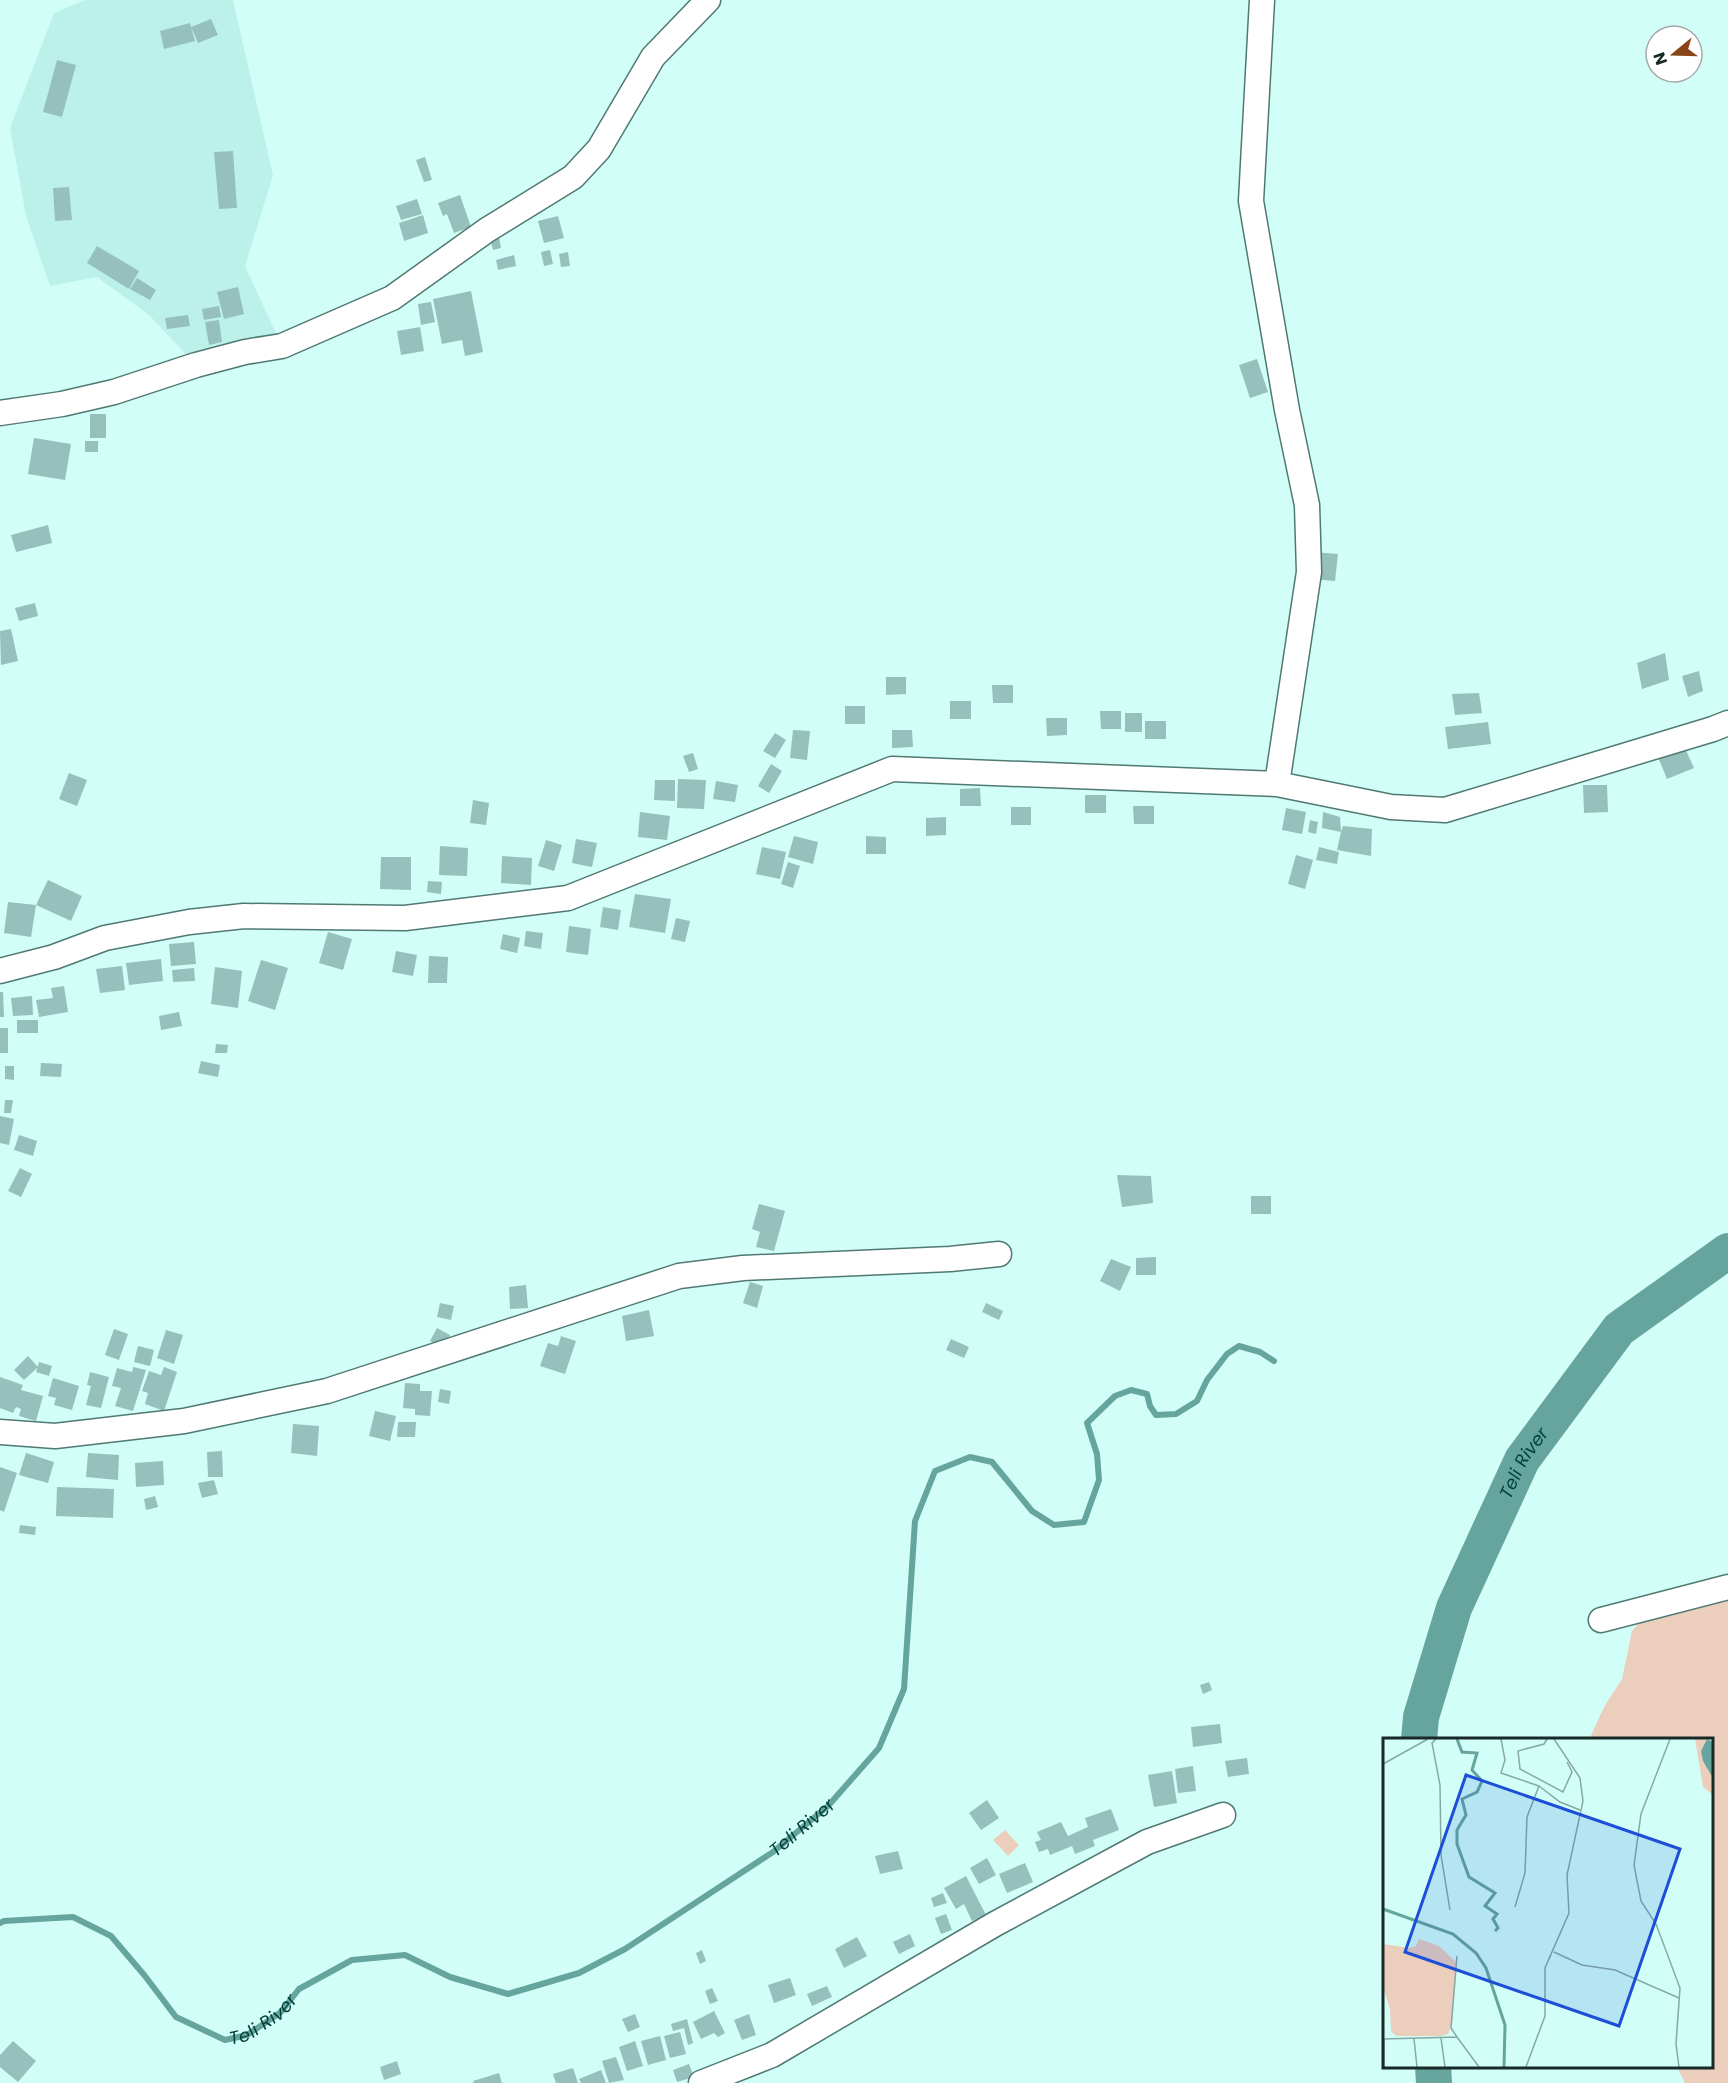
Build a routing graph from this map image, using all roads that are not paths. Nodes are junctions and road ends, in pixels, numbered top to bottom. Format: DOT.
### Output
graph roads {
  1 [pos="708,0"];
  2 [pos="1262,0"];
  3 [pos="0,413"];
  4 [pos="1728,723"];
  5 [pos="1277,784"];
  6 [pos="0,971"];
  7 [pos="999,1254"];
  8 [pos="0,1432"];
  9 [pos="1728,1587"];
  10 [pos="1601,1620"];
  11 [pos="1223,1815"];
  12 [pos="701,2083"];
  1 -- 3 [label="street"];
  2 -- 5 [label="street"];
  4 -- 5 [label="street"];
  5 -- 6 [label="street"];
  7 -- 8 [label="street"];
  9 -- 10 [label="street"];
  11 -- 12 [label="street"];
}
